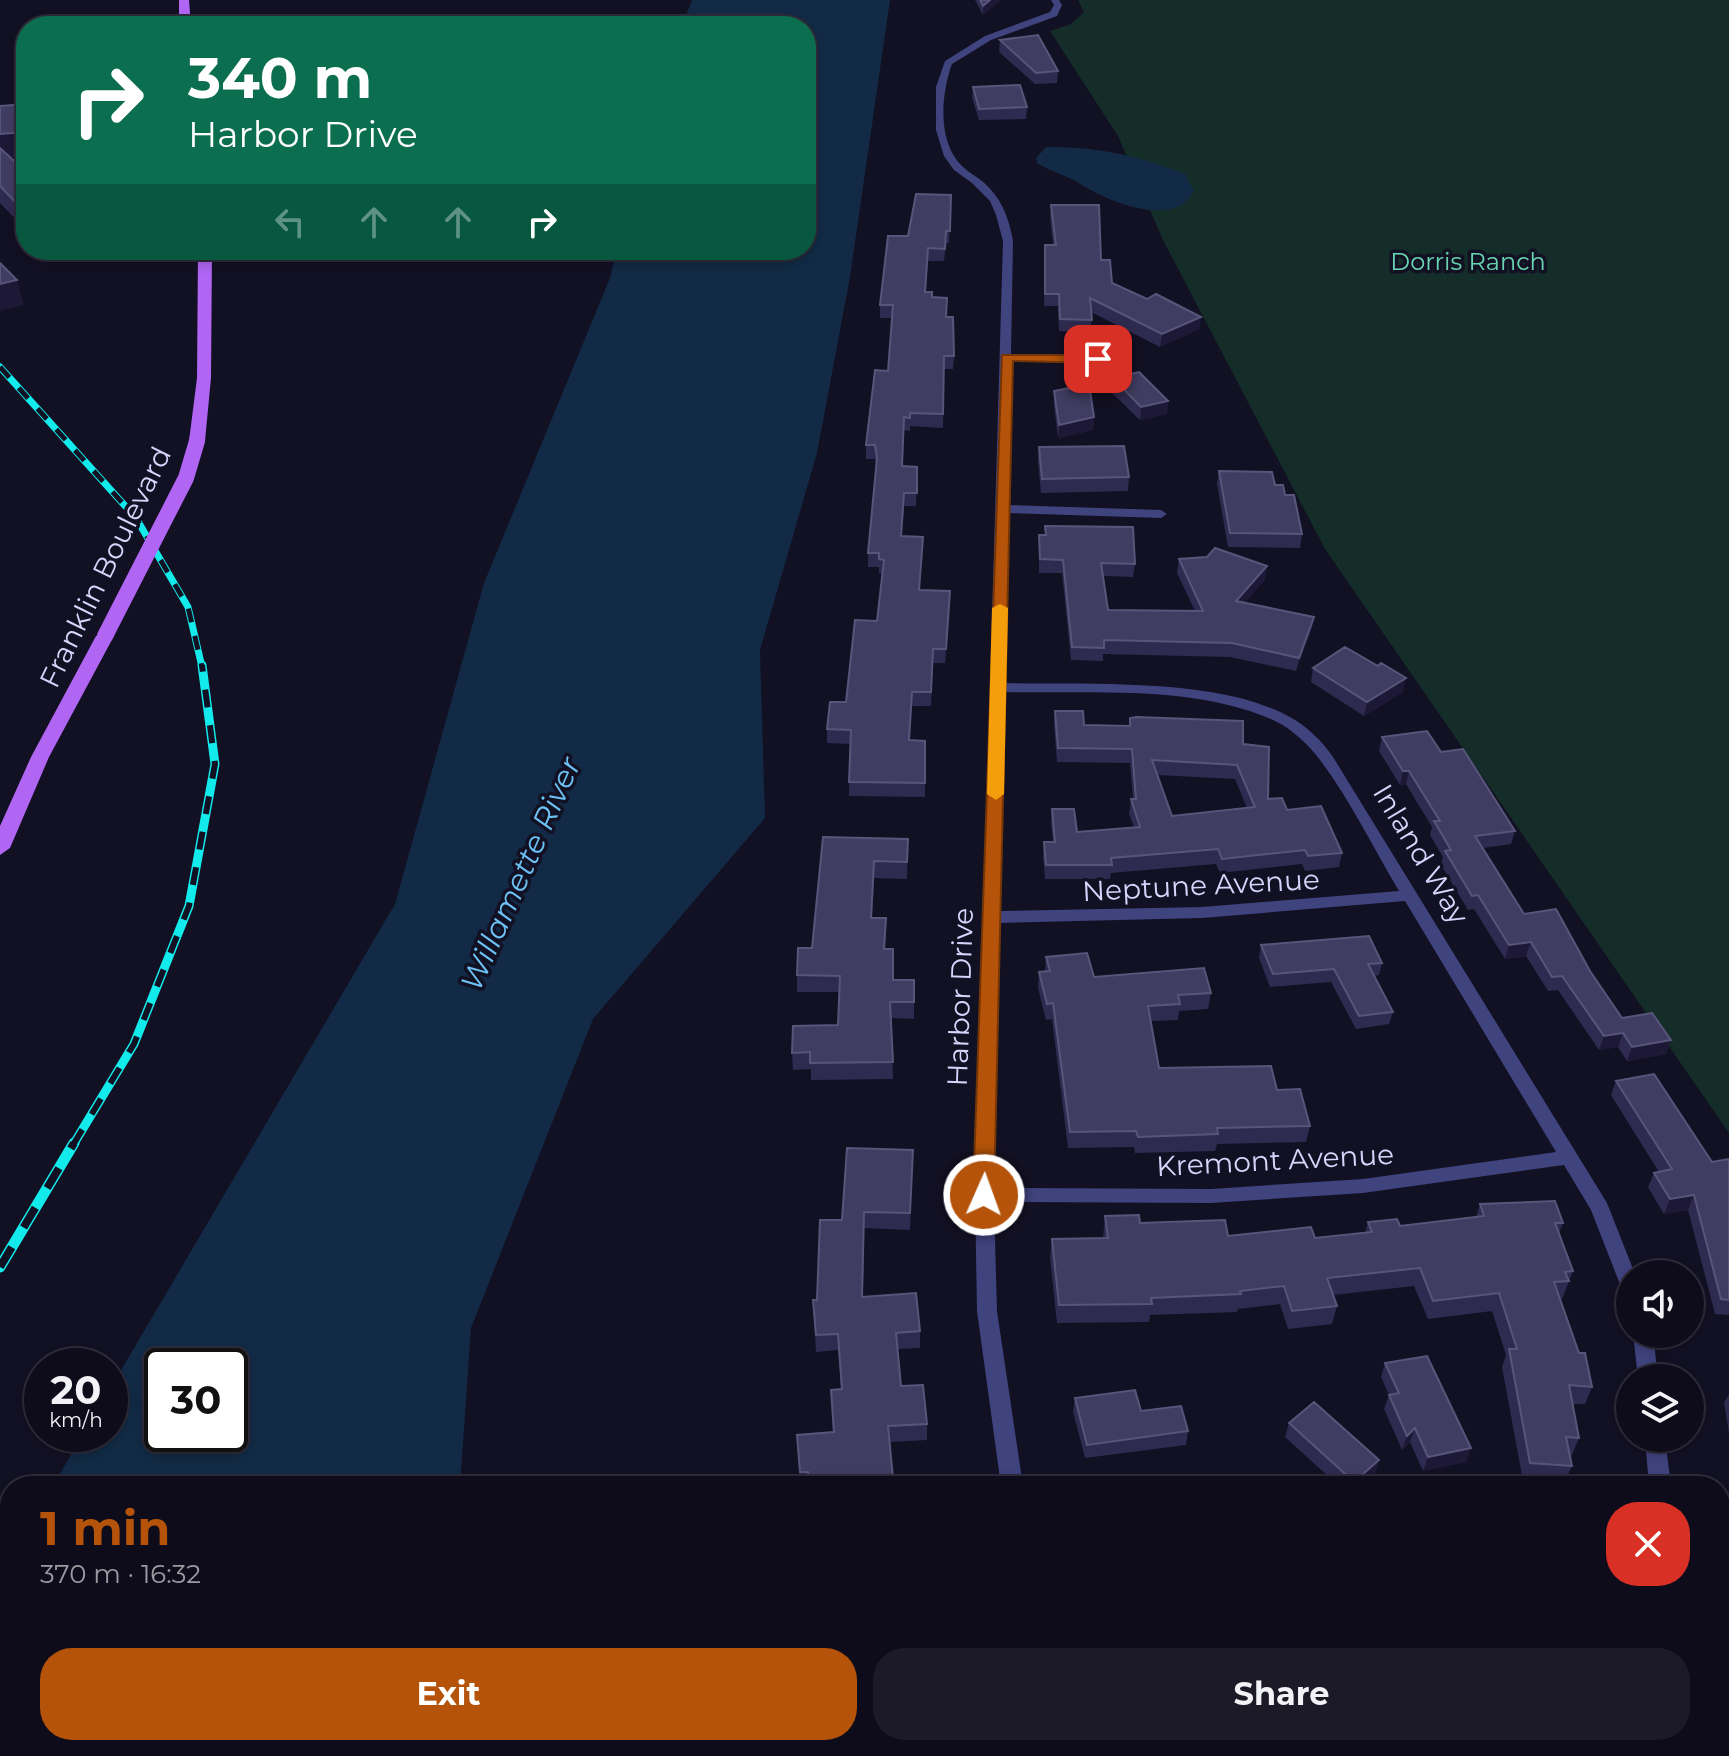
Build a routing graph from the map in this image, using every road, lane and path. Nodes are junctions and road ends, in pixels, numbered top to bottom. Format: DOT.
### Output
graph roads {
  1 [pos="1055,0"];
  2 [pos="205,260"];
  3 [pos="1006,357"];
  4 [pos="1098,359"];
  5 [pos="1003,509"];
  6 [pos="1161,514"];
  7 [pos="998,687"];
  8 [pos="0,848"];
  9 [pos="1411,895"];
  10 [pos="993,917"];
  11 [pos="1569,1157"];
  12 [pos="984,1195"];
  13 [pos="1620,1260"];
  14 [pos="1656,1452"];
  15 [pos="1011,1476"];
  16 [pos="1659,1476"];
  1 -- 3 [label="street, Harbor Drive"];
  2 -- 8 [label="main road, Franklin Boulevard, bridge"];
  3 -- 4 [label="street"];
  3 -- 5 [label="street, Harbor Drive"];
  5 -- 6 [label="street"];
  5 -- 7 [label="street, Harbor Drive"];
  7 -- 9 [label="street, Inland Way"];
  7 -- 10 [label="street, Harbor Drive"];
  9 -- 10 [label="street, Neptune Avenue"];
  9 -- 11 [label="street, Inland Way"];
  10 -- 12 [label="street, Harbor Drive"];
  11 -- 12 [label="street, Kremont Avenue"];
  11 -- 13 [label="street, Inland Way"];
  12 -- 15 [label="street, Harbor Drive"];
  14 -- 16 [label="street"];
}
